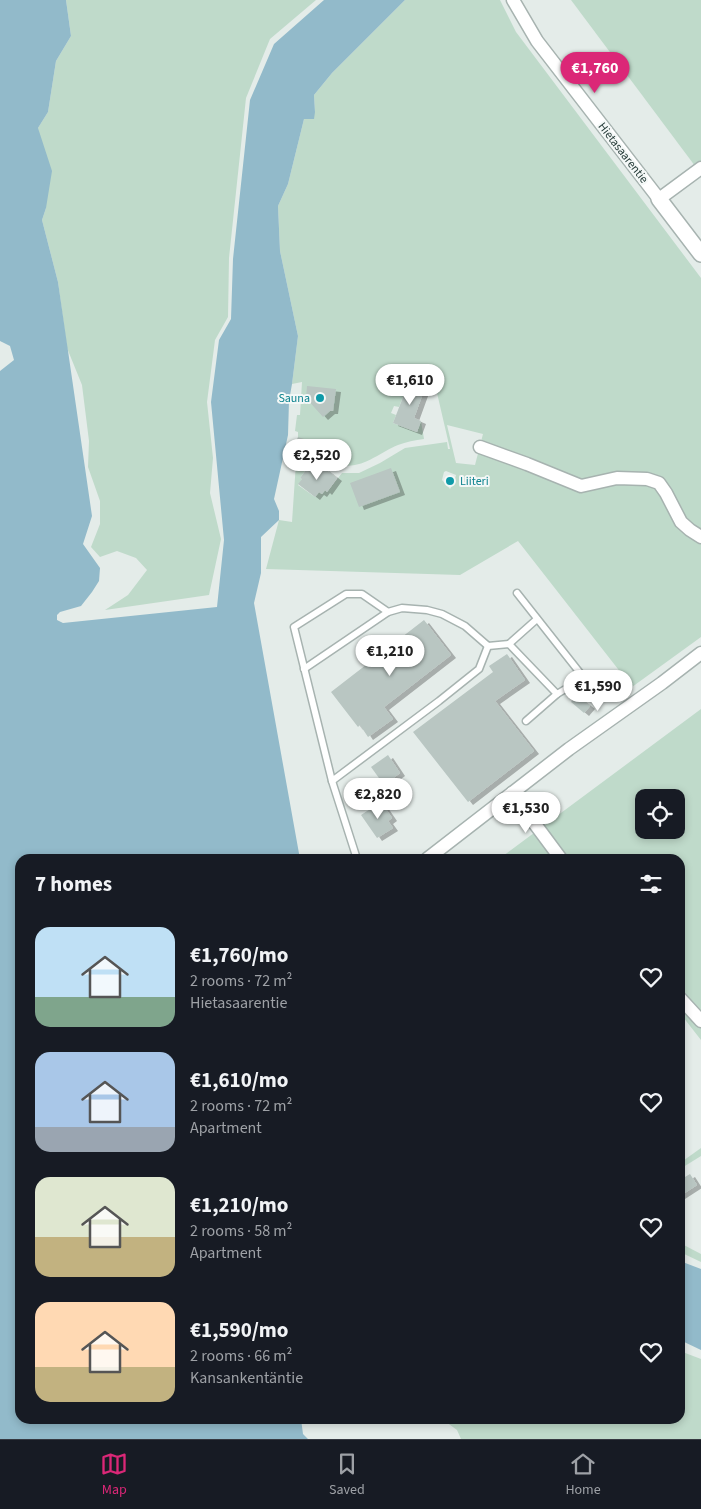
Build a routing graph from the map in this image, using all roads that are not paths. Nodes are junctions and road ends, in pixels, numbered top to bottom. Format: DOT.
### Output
graph roads {
  1 [pos="513,0"];
  2 [pos="701,168"];
  3 [pos="659,199"];
  4 [pos="701,254"];
  5 [pos="480,447"];
  6 [pos="701,537"];
  7 [pos="517,593"];
  8 [pos="388,612"];
  9 [pos="537,619"];
  10 [pos="509,644"];
  11 [pos="488,646"];
  12 [pos="701,653"];
  13 [pos="304,669"];
  14 [pos="558,694"];
  15 [pos="526,721"];
  16 [pos="332,781"];
  17 [pos="512,793"];
  18 [pos="355,854"];
  19 [pos="433,854"];
  20 [pos="557,854"];
  21 [pos="685,1003"];
  22 [pos="701,1020"];
  1 -- 3 [label="street, Hietasaarentie"];
  2 -- 3 [label="street"];
  3 -- 4 [label="street, Hietasaarentie"];
  5 -- 6 [label="street"];
  7 -- 9 [label="lane"];
  8 -- 11 [label="lane"];
  8 -- 13 [label="lane"];
  8 -- 13 [label="lane"];
  9 -- 10 [label="lane"];
  9 -- 14 [label="lane"];
  10 -- 11 [label="lane"];
  10 -- 14 [label="lane"];
  11 -- 16 [label="lane"];
  12 -- 17 [label="street"];
  13 -- 16 [label="lane"];
  14 -- 15 [label="lane"];
  16 -- 18 [label="lane"];
  17 -- 19 [label="street"];
  17 -- 20 [label="street"];
  21 -- 22 [label="street"];
}
